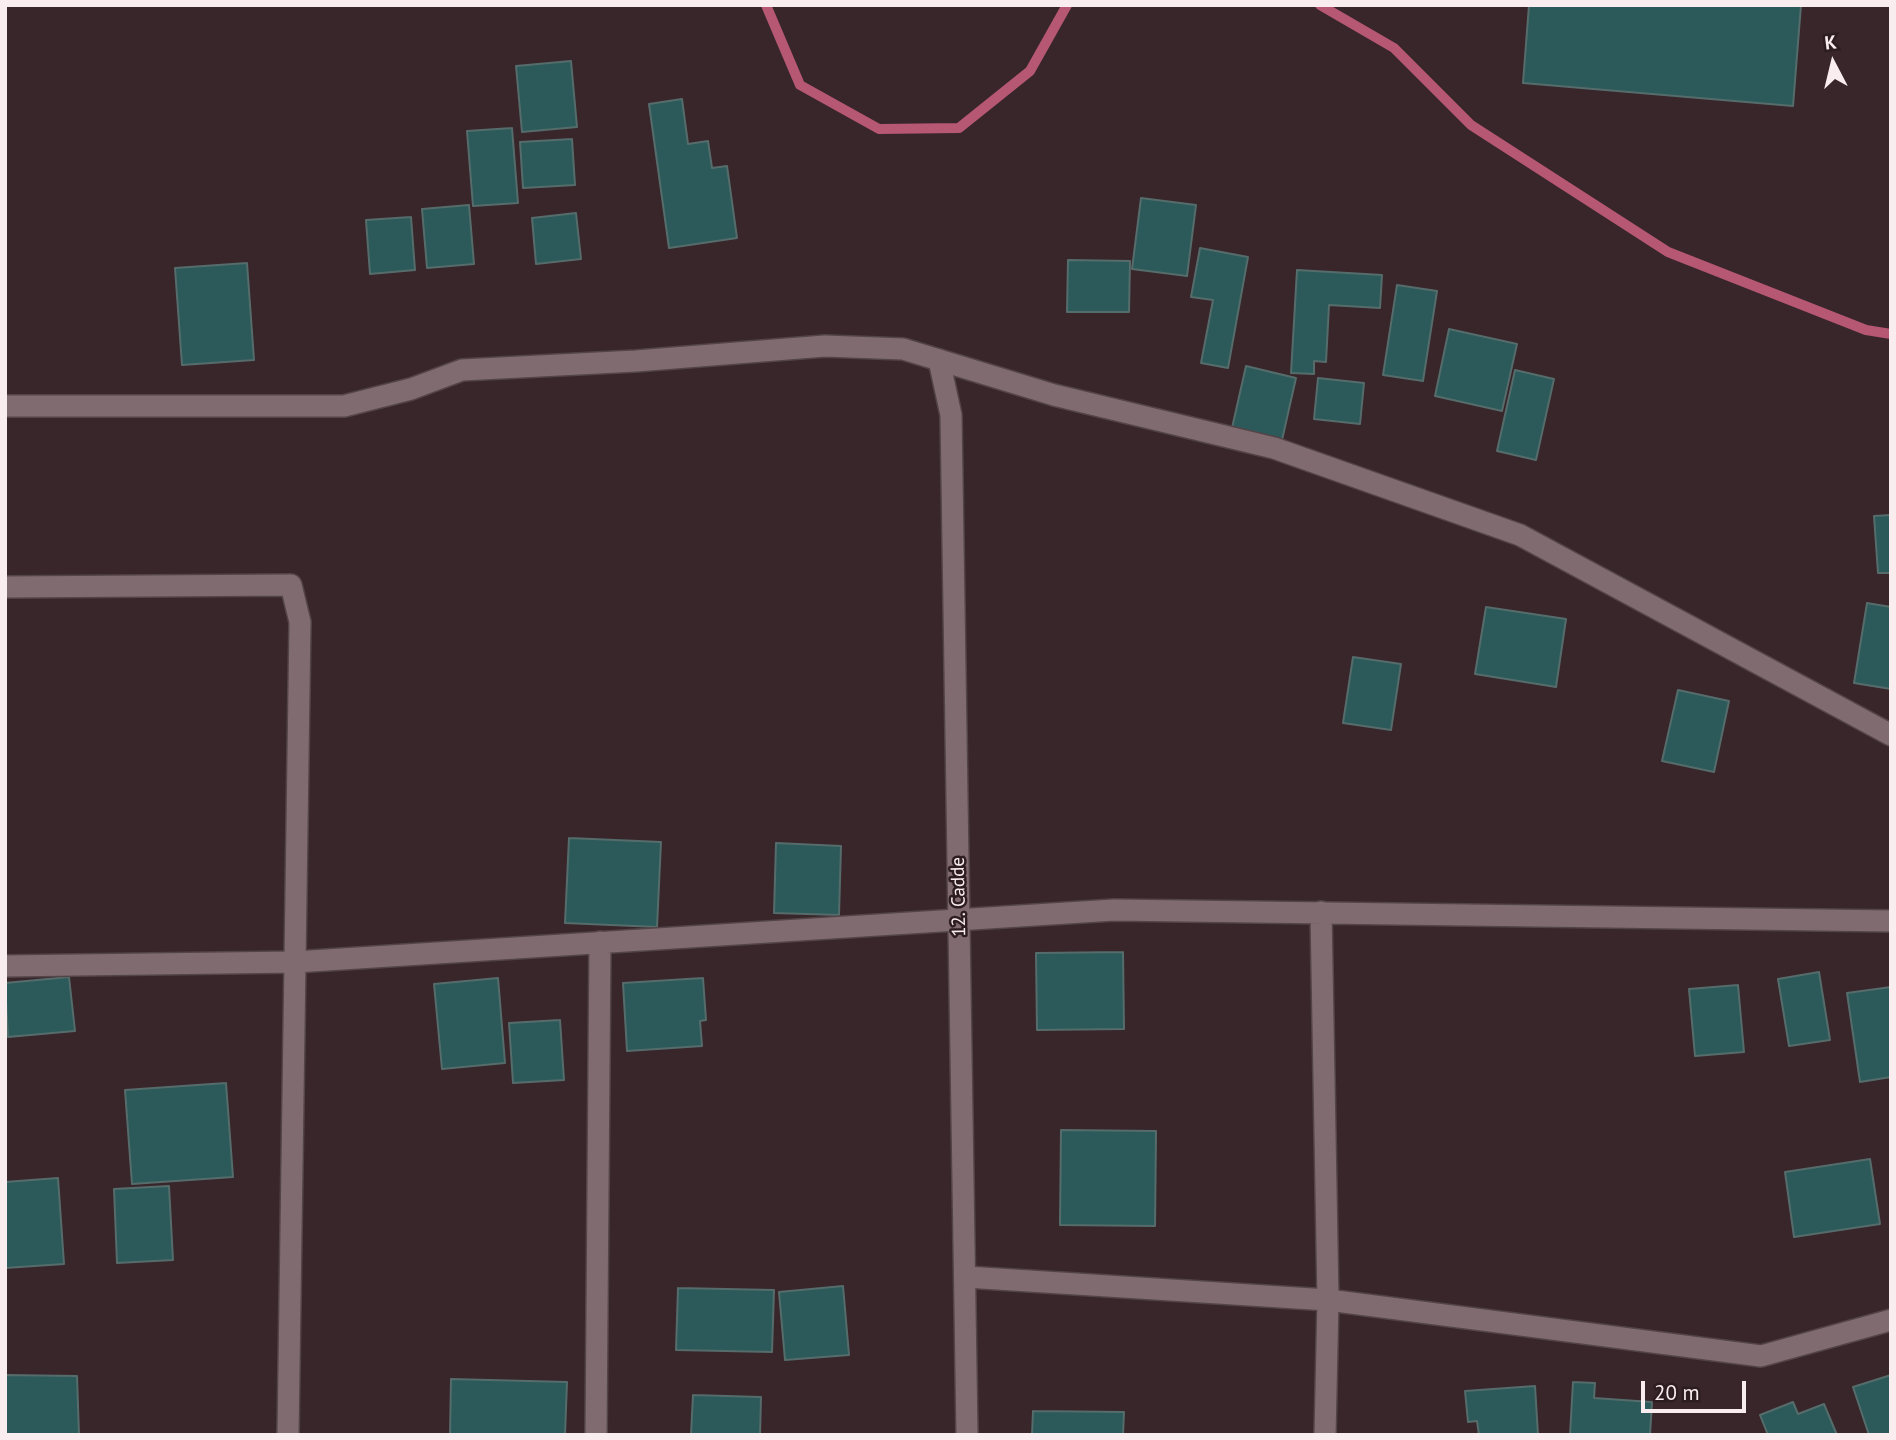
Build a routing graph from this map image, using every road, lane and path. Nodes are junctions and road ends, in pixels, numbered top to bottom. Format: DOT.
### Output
graph roads {
  1 [pos="939,360"];
  2 [pos="5,406"];
  3 [pos="5,587"];
  4 [pos="1891,735"];
  5 [pos="1321,912"];
  6 [pos="960,919"];
  7 [pos="1891,920"];
  8 [pos="600,942"];
  9 [pos="295,962"];
  10 [pos="5,967"];
  11 [pos="966,1277"];
  12 [pos="1328,1300"];
  13 [pos="1891,1320"];
  14 [pos="288,1435"];
  15 [pos="596,1435"];
  16 [pos="967,1435"];
  17 [pos="1325,1435"];
  1 -- 2 [label="street"];
  1 -- 4 [label="street"];
  1 -- 6 [label="street, 12. Cadde"];
  3 -- 9 [label="street"];
  5 -- 6 [label="street"];
  5 -- 7 [label="street"];
  5 -- 12 [label="street"];
  6 -- 8 [label="street"];
  6 -- 11 [label="street, 12. Cadde"];
  8 -- 9 [label="street"];
  8 -- 15 [label="street"];
  9 -- 10 [label="street"];
  9 -- 14 [label="street"];
  11 -- 12 [label="street"];
  11 -- 16 [label="street, 12. Cadde"];
  12 -- 13 [label="street"];
  12 -- 17 [label="street"];
}
